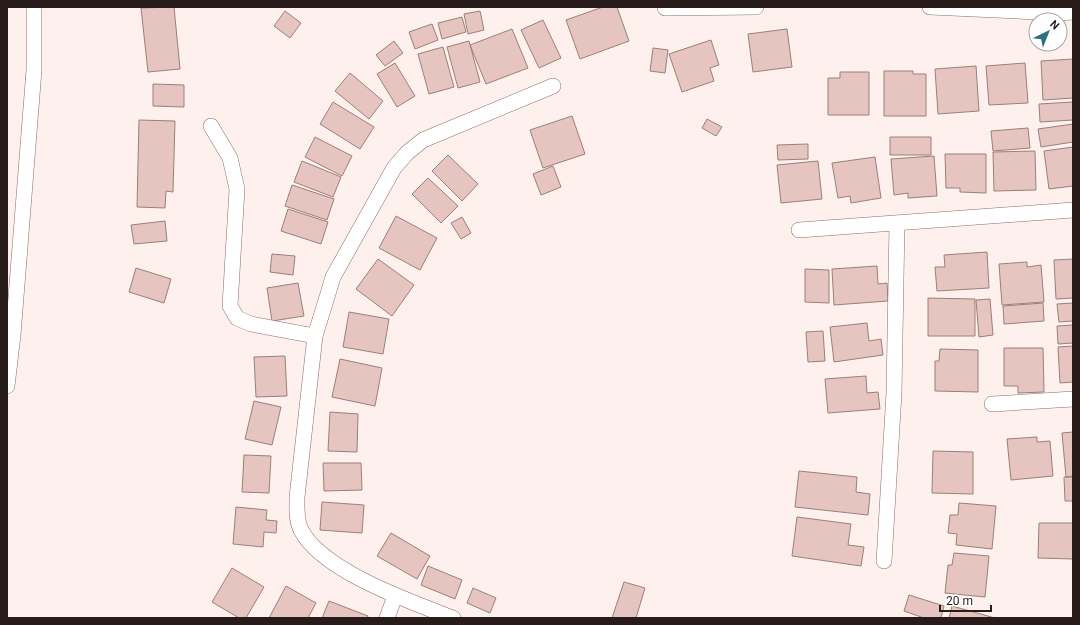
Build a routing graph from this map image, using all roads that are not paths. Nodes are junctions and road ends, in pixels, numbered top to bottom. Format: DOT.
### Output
graph roads {
  1 [pos="34,7"];
  2 [pos="756,7"];
  3 [pos="930,7"];
  4 [pos="665,8"];
  5 [pos="1073,12"];
  6 [pos="553,86"];
  7 [pos="211,126"];
  8 [pos="1073,210"];
  9 [pos="897,223"];
  10 [pos="799,230"];
  11 [pos="316,336"];
  12 [pos="7,386"];
  13 [pos="1073,399"];
  14 [pos="992,404"];
  15 [pos="884,561"];
  16 [pos="395,596"];
  17 [pos="386,618"];
  18 [pos="454,618"];
  1 -- 12 [label="street"];
  2 -- 4 [label="street"];
  3 -- 5 [label="street"];
  6 -- 11 [label="street"];
  7 -- 11 [label="street"];
  8 -- 9 [label="street"];
  9 -- 10 [label="street"];
  9 -- 15 [label="street"];
  11 -- 16 [label="street"];
  13 -- 14 [label="street"];
  16 -- 17 [label="street"];
  16 -- 18 [label="street"];
}
